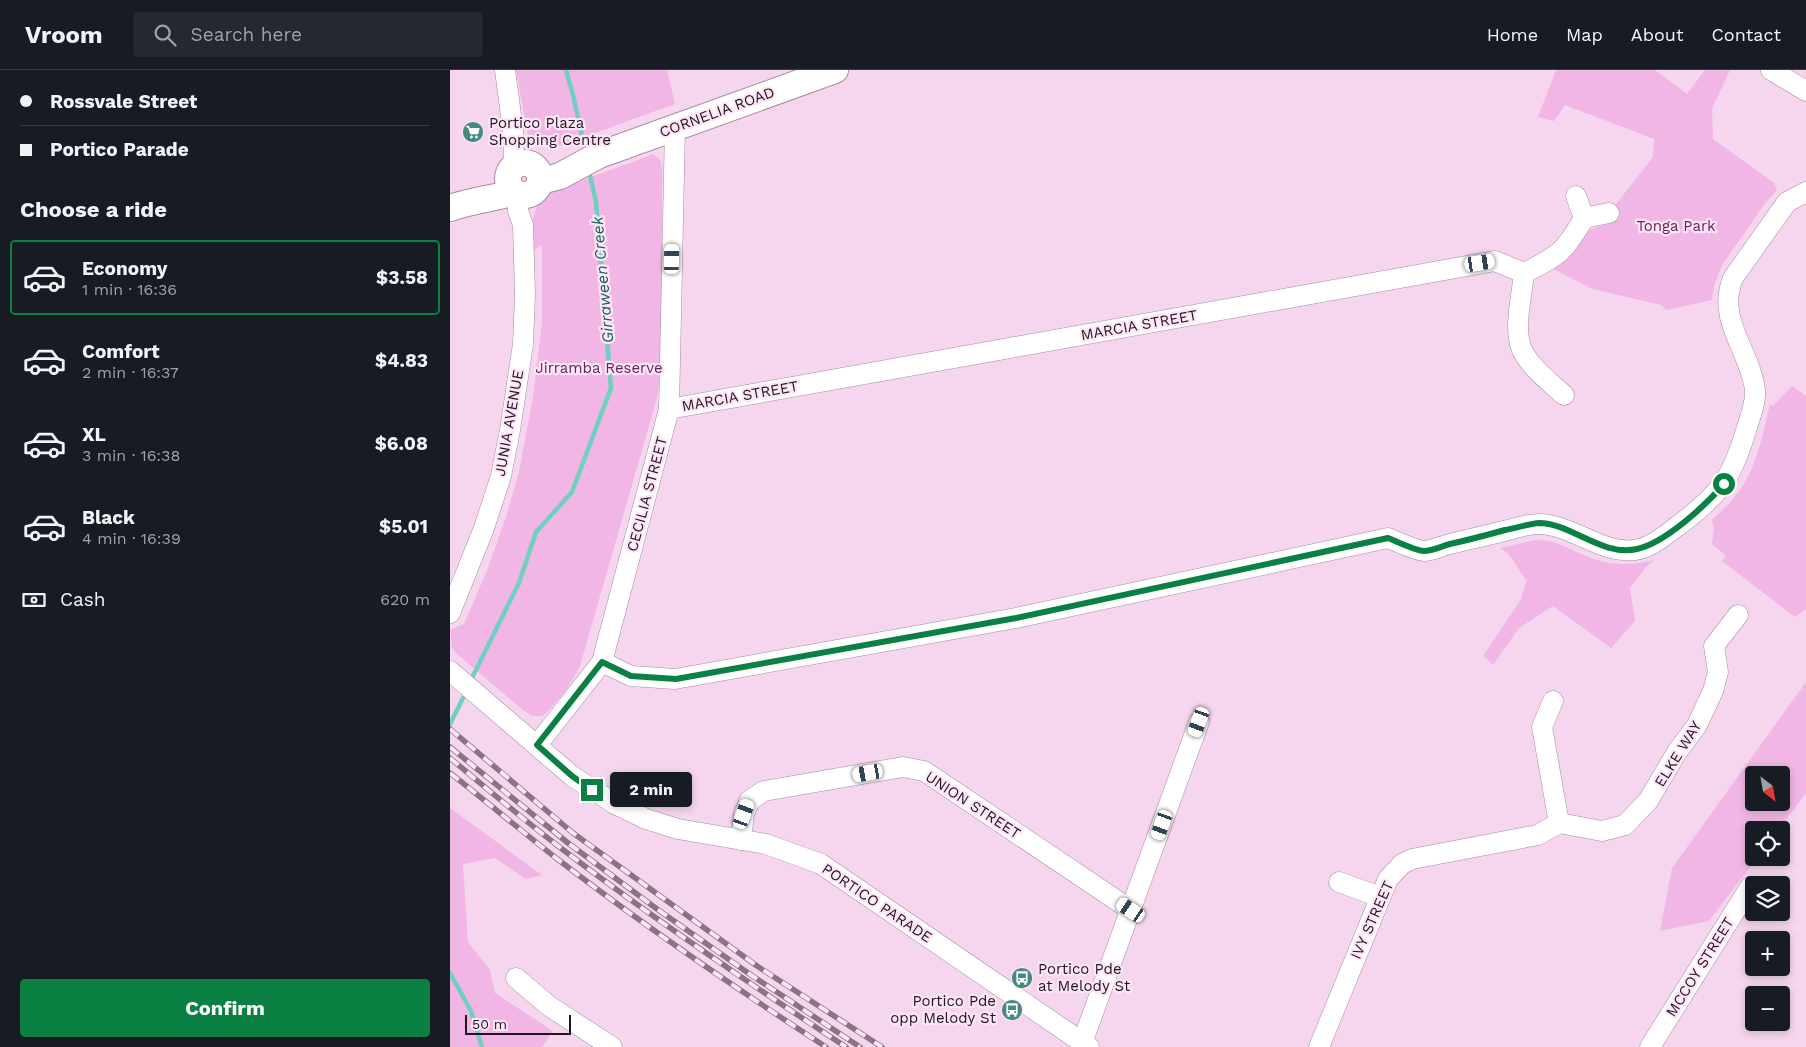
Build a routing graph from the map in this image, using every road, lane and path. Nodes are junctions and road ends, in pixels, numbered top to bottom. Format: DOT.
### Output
graph roads {
  1 [pos="505,70"];
  2 [pos="835,70"];
  3 [pos="1771,70"];
  4 [pos="1806,92"];
  5 [pos="675,127"];
  6 [pos="531,177"];
  7 [pos="1806,192"];
  8 [pos="1576,196"];
  9 [pos="455,206"];
  10 [pos="1610,213"];
  11 [pos="1584,218"];
  12 [pos="1524,273"];
  13 [pos="1564,395"];
  14 [pos="669,409"];
  15 [pos="450,613"];
  16 [pos="1738,615"];
  17 [pos="602,662"];
  18 [pos="455,676"];
  19 [pos="1552,701"];
  20 [pos="1199,722"];
  21 [pos="537,745"];
  22 [pos="1559,823"];
  23 [pos="741,840"];
  24 [pos="1339,882"];
  25 [pos="1745,895"];
  26 [pos="1380,897"];
  27 [pos="1131,910"];
  28 [pos="516,978"];
  29 [pos="1086,1045"];
  30 [pos="612,1047"];
  31 [pos="1319,1047"];
  32 [pos="1650,1047"];
  1 -- 6 [label="street, JUNIA AVENUE"];
  2 -- 5 [label="main road, CORNELIA ROAD"];
  3 -- 4 [label="street"];
  5 -- 6 [label="main road, CORNELIA ROAD"];
  5 -- 14 [label="street, CECILIA STREET"];
  6 -- 9 [label="main road, CORNELIA ROAD"];
  6 -- 15 [label="street, JUNIA AVENUE"];
  7 -- 17 [label="street"];
  8 -- 11 [label="street"];
  10 -- 11 [label="street"];
  11 -- 12 [label="street"];
  12 -- 13 [label="street"];
  12 -- 14 [label="street, MARCIA STREET"];
  14 -- 17 [label="street, CECILIA STREET"];
  16 -- 22 [label="street, ELKE WAY"];
  17 -- 21 [label="street, CECILIA STREET"];
  18 -- 21 [label="street, PORTICO PARADE"];
  19 -- 22 [label="street"];
  20 -- 27 [label="street"];
  21 -- 23 [label="street, PORTICO PARADE"];
  22 -- 26 [label="street, IVY STREET"];
  23 -- 27 [label="street, UNION STREET"];
  23 -- 29 [label="street, PORTICO PARADE"];
  24 -- 26 [label="street"];
  25 -- 32 [label="street, MCCOY STREET"];
  26 -- 31 [label="street, IVY STREET"];
  27 -- 29 [label="street"];
  28 -- 30 [label="street"];
}
